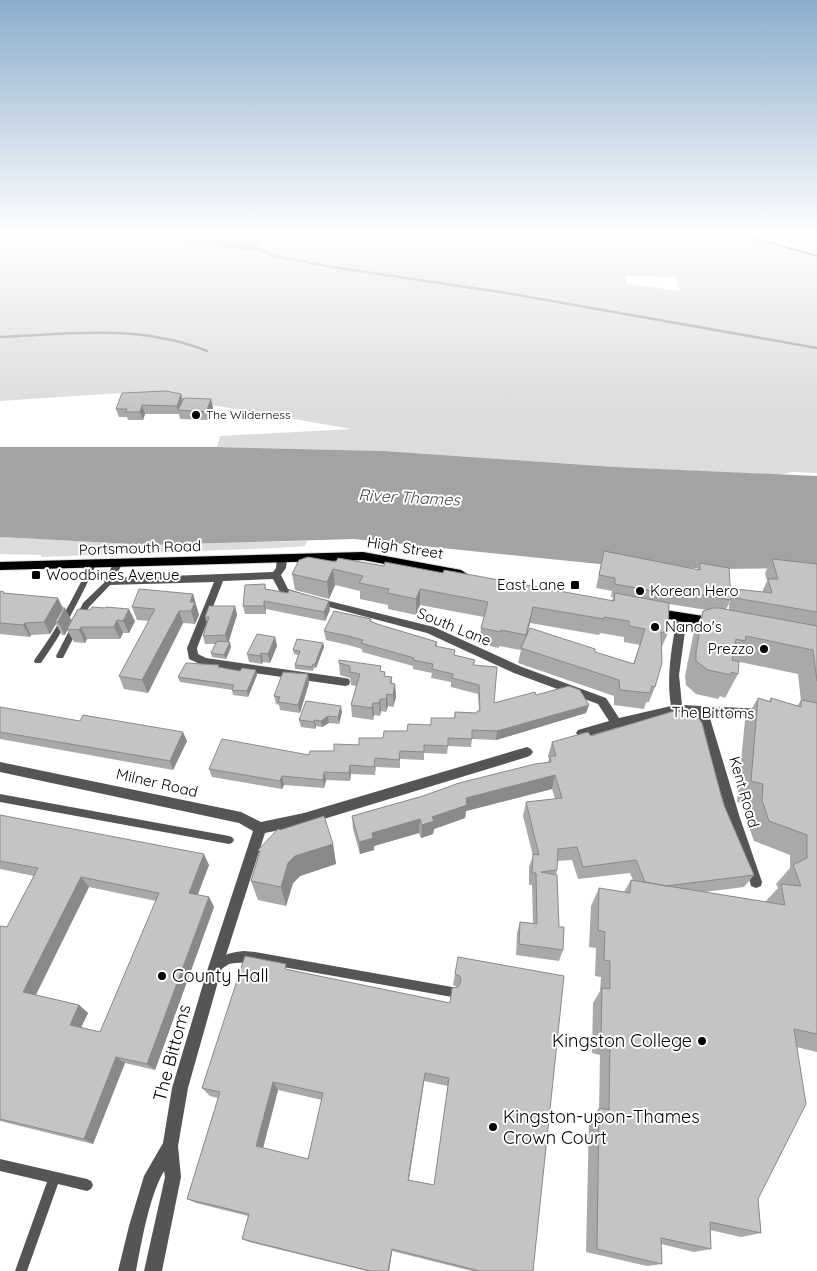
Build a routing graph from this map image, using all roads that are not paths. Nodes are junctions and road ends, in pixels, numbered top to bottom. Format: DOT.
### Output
graph roads {
  1 [pos="282,559"];
  2 [pos="117,564"];
  3 [pos="93,565"];
  4 [pos="0,566"];
  5 [pos="276,575"];
  6 [pos="470,575"];
  7 [pos="219,580"];
  8 [pos="109,582"];
  9 [pos="644,610"];
  10 [pos="682,618"];
  11 [pos="726,625"];
  12 [pos="60,656"];
  13 [pos="38,661"];
  14 [pos="346,682"];
  15 [pos="677,709"];
  16 [pos="702,710"];
  17 [pos="772,714"];
  18 [pos="616,723"];
  19 [pos="582,733"];
  20 [pos="527,752"];
  21 [pos="0,767"];
  22 [pos="0,798"];
  23 [pos="260,828"];
  24 [pos="229,840"];
  25 [pos="756,882"];
  26 [pos="214,971"];
  27 [pos="452,992"];
  28 [pos="170,1146"];
  29 [pos="0,1165"];
  30 [pos="54,1179"];
  31 [pos="87,1185"];
  32 [pos="21,1271"];
  33 [pos="127,1271"];
  34 [pos="153,1271"];
  1 -- 2 [label="main road, Portsmouth Road"];
  1 -- 5 [label="street"];
  1 -- 6 [label="main road, High Street"];
  2 -- 3 [label="main road, Portsmouth Road"];
  2 -- 8 [label="street"];
  3 -- 4 [label="main road, Portsmouth Road"];
  3 -- 13 [label="lane"];
  5 -- 7 [label="street"];
  5 -- 18 [label="street, South Lane"];
  7 -- 8 [label="street"];
  7 -- 14 [label="street"];
  8 -- 12 [label="lane"];
  9 -- 10 [label="main road"];
  10 -- 11 [label="main road"];
  10 -- 15 [label="street"];
  15 -- 16 [label="street, The Bittoms"];
  15 -- 18 [label="street, The Bittoms"];
  16 -- 17 [label="street, The Bittoms"];
  16 -- 25 [label="street, Kent Road"];
  18 -- 19 [label="street, The Bittoms"];
  20 -- 23 [label="street"];
  21 -- 23 [label="street, Milner Road"];
  22 -- 24 [label="lane"];
  23 -- 26 [label="street, The Bittoms"];
  26 -- 27 [label="lane"];
  26 -- 28 [label="street, The Bittoms"];
  28 -- 33 [label="street"];
  28 -- 34 [label="street"];
  29 -- 30 [label="lane"];
  30 -- 31 [label="lane"];
  30 -- 32 [label="lane"];
}
